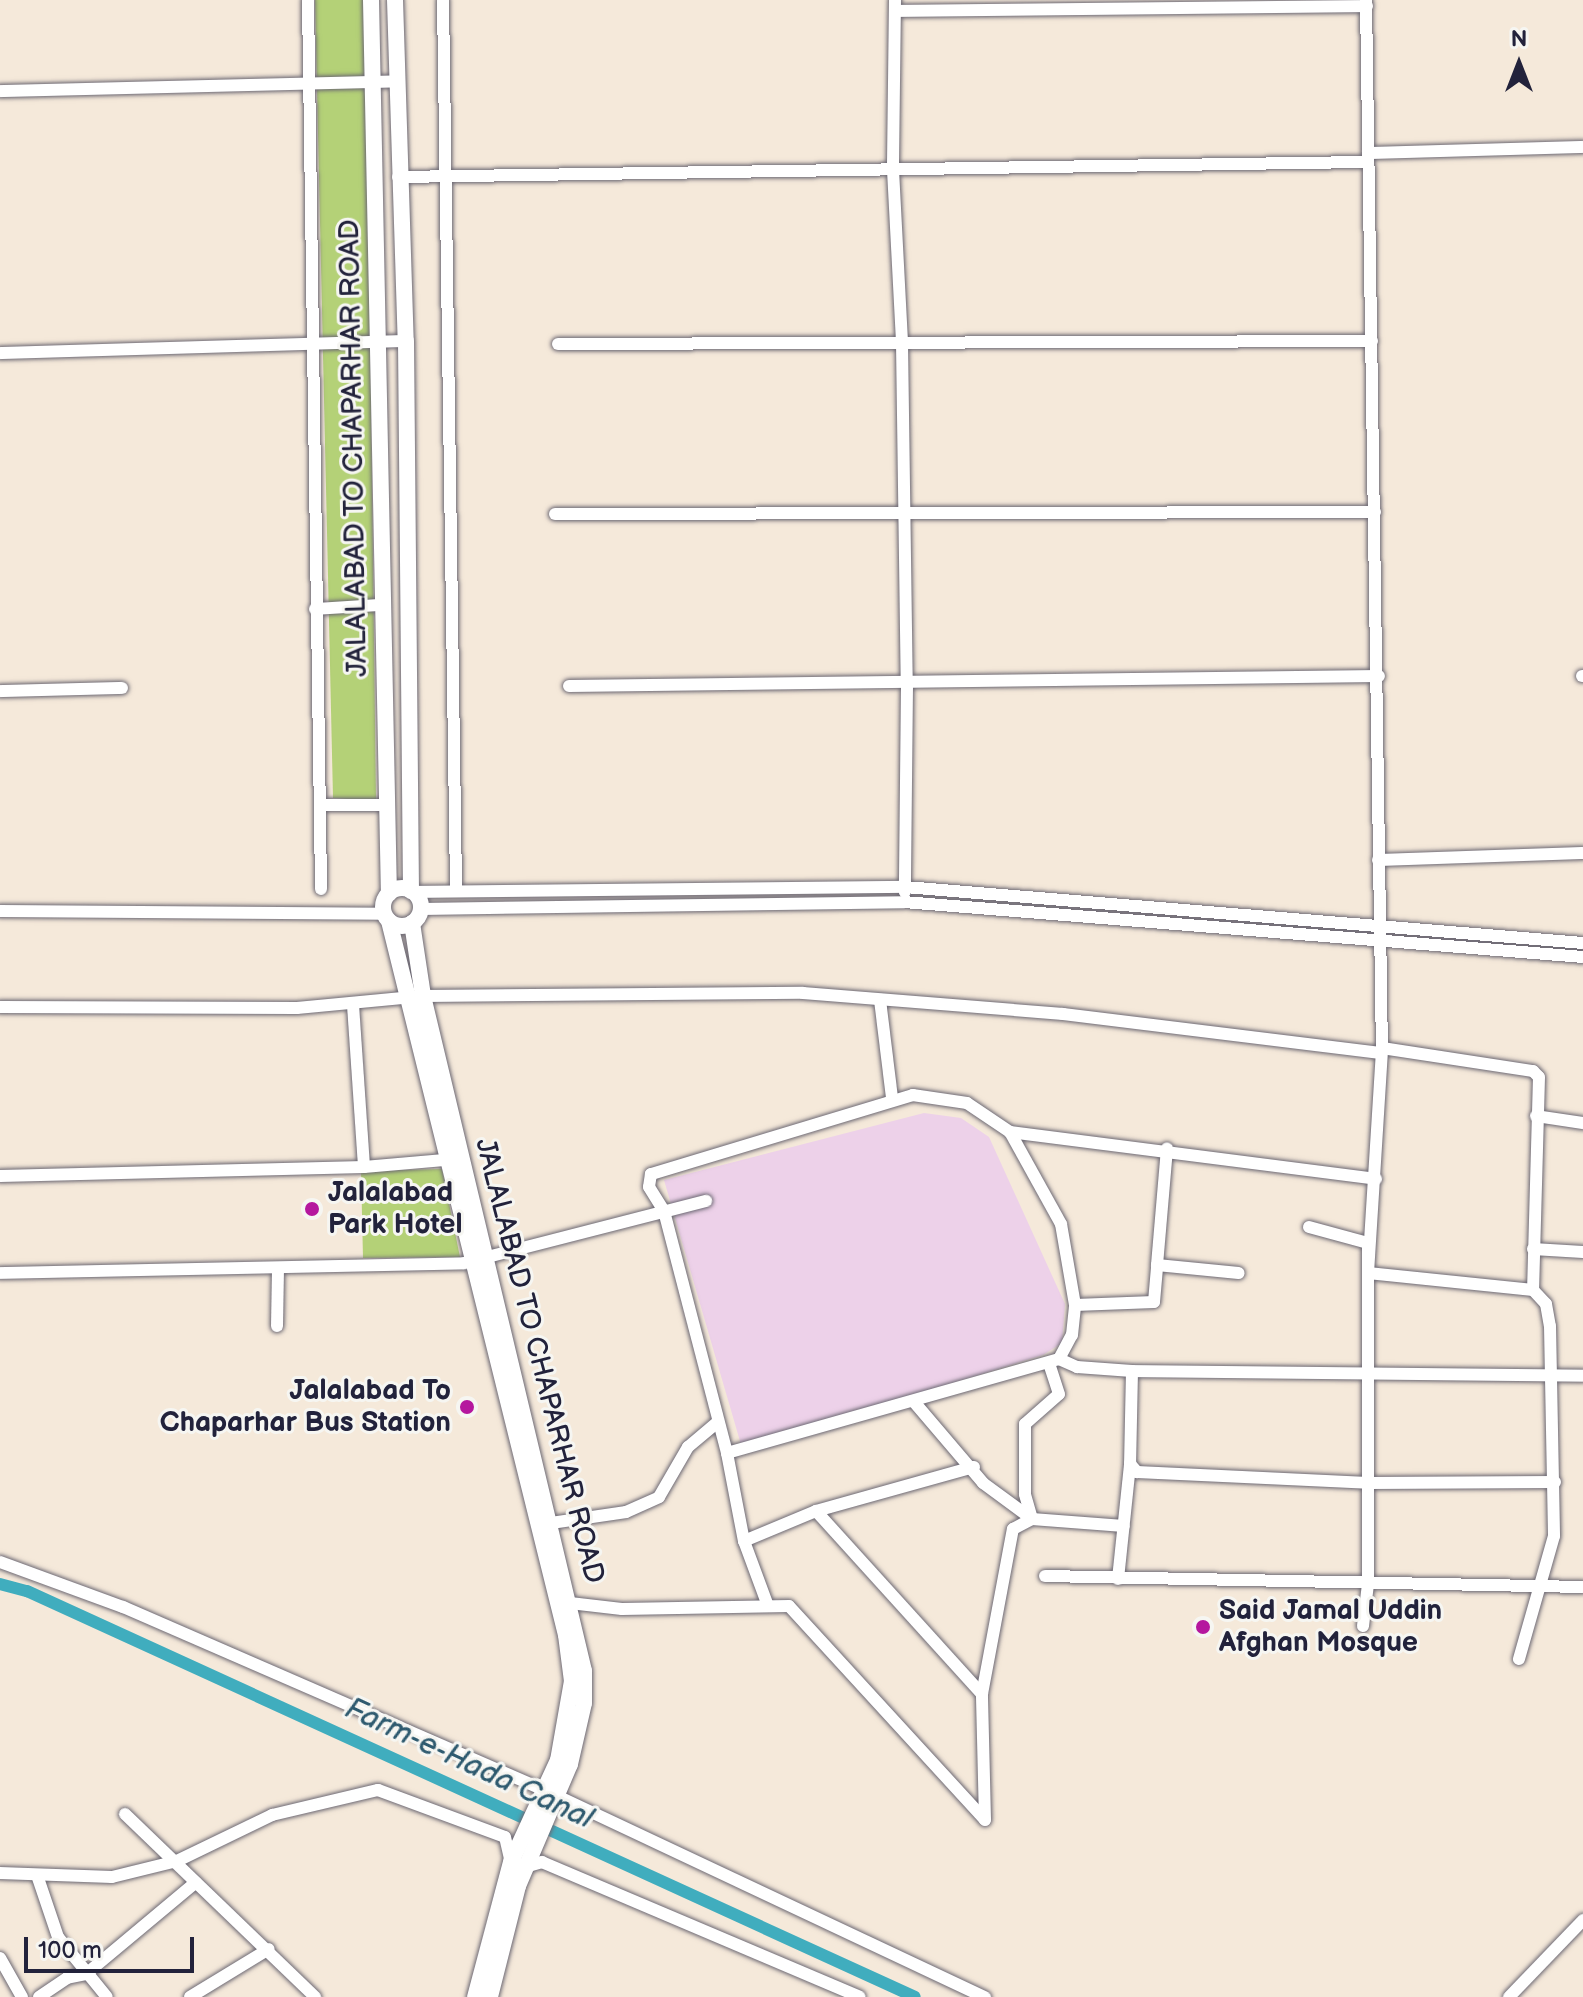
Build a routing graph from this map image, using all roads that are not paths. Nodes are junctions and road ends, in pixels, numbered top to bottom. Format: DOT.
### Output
graph roads {
  1 [pos="308,0"];
  2 [pos="371,0"];
  3 [pos="395,0"];
  4 [pos="443,0"];
  5 [pos="1367,3"];
  6 [pos="895,6"];
  7 [pos="396,81"];
  8 [pos="308,82"];
  9 [pos="372,82"];
  10 [pos="0,91"];
  11 [pos="1583,147"];
  12 [pos="1368,158"];
  13 [pos="893,170"];
  14 [pos="398,177"];
  15 [pos="446,177"];
  16 [pos="381,341"];
  17 [pos="406,341"];
  18 [pos="1372,341"];
  19 [pos="314,343"];
  20 [pos="902,343"];
  21 [pos="558,344"];
  22 [pos="0,353"];
  23 [pos="1375,512"];
  24 [pos="555,514"];
  25 [pos="904,514"];
  26 [pos="381,605"];
  27 [pos="315,609"];
  28 [pos="1379,676"];
  29 [pos="569,686"];
  30 [pos="907,686"];
  31 [pos="122,688"];
  32 [pos="0,691"];
  33 [pos="322,805"];
  34 [pos="386,805"];
  35 [pos="1583,853"];
  36 [pos="1378,860"];
  37 [pos="905,887"];
  38 [pos="321,889"];
  39 [pos="412,891"];
  40 [pos="456,891"];
  41 [pos="389,894"];
  42 [pos="904,902"];
  43 [pos="0,911"];
  44 [pos="417,916"];
  45 [pos="386,917"];
  46 [pos="1379,923"];
  47 [pos="1379,938"];
  48 [pos="1583,943"];
  49 [pos="1583,957"];
  50 [pos="415,998"];
  51 [pos="880,1000"];
  52 [pos="353,1005"];
  53 [pos="0,1007"];
  54 [pos="1382,1050"];
  55 [pos="892,1098"];
  56 [pos="1536,1116"];
  57 [pos="1583,1123"];
  58 [pos="1010,1132"];
  59 [pos="1167,1148"];
  60 [pos="463,1158"];
  61 [pos="445,1161"];
  62 [pos="364,1167"];
  63 [pos="0,1176"];
  64 [pos="1376,1179"];
  65 [pos="706,1201"];
  66 [pos="664,1211"];
  67 [pos="1309,1227"];
  68 [pos="1533,1249"];
  69 [pos="1583,1252"];
  70 [pos="486,1257"];
  71 [pos="469,1262"];
  72 [pos="1157,1265"];
  73 [pos="278,1270"];
  74 [pos="0,1273"];
  75 [pos="1239,1273"];
  76 [pos="1368,1273"];
  77 [pos="1533,1290"];
  78 [pos="1075,1305"];
  79 [pos="277,1326"];
  80 [pos="1054,1361"];
  81 [pos="1132,1371"];
  82 [pos="1365,1372"];
  83 [pos="1550,1373"];
  84 [pos="1583,1376"];
  85 [pos="915,1403"];
  86 [pos="718,1422"];
  87 [pos="727,1453"];
  88 [pos="1130,1464"];
  89 [pos="974,1467"];
  90 [pos="1555,1482"];
  91 [pos="1368,1483"];
  92 [pos="816,1511"];
  93 [pos="1032,1519"];
  94 [pos="551,1523"];
  95 [pos="1124,1526"];
  96 [pos="744,1541"];
  97 [pos="0,1562"];
  98 [pos="1045,1576"];
  99 [pos="1118,1579"];
  100 [pos="1368,1584"];
  101 [pos="1537,1584"];
  102 [pos="1583,1587"];
  103 [pos="570,1603"];
  104 [pos="768,1606"];
  105 [pos="1363,1626"];
  106 [pos="1519,1659"];
  107 [pos="982,1694"];
  108 [pos="546,1799"];
  109 [pos="125,1814"];
  110 [pos="521,1858"];
  111 [pos="177,1861"];
  112 [pos="0,1873"];
  113 [pos="38,1878"];
  114 [pos="196,1882"];
  115 [pos="511,1885"];
  116 [pos="1583,1920"];
  117 [pos="269,1949"];
  118 [pos="0,1958"];
  119 [pos="86,1974"];
  120 [pos="1519,1995"];
  121 [pos="22,1997"];
  122 [pos="39,1997"];
  123 [pos="107,1997"];
  124 [pos="190,1997"];
  125 [pos="315,1997"];
  126 [pos="475,1997"];
  127 [pos="490,1997"];
  128 [pos="860,1997"];
  129 [pos="985,1997"];
  1 -- 8 [label="street"];
  2 -- 9 [label="main road, JALALABAD TO CHAPARHAR ROAD"];
  3 -- 7 [label="main road, JALALABAD TO CHAPARHAR ROAD"];
  4 -- 15 [label="street"];
  5 -- 6 [label="street"];
  5 -- 12 [label="street"];
  6 -- 13 [label="street"];
  7 -- 9 [label="street"];
  7 -- 14 [label="main road, JALALABAD TO CHAPARHAR ROAD"];
  8 -- 9 [label="street"];
  8 -- 10 [label="street"];
  8 -- 19 [label="street"];
  9 -- 16 [label="main road, JALALABAD TO CHAPARHAR ROAD"];
  11 -- 12 [label="street"];
  12 -- 13 [label="street"];
  12 -- 18 [label="street"];
  13 -- 15 [label="street"];
  13 -- 20 [label="street"];
  14 -- 15 [label="street"];
  14 -- 17 [label="main road, JALALABAD TO CHAPARHAR ROAD"];
  15 -- 40 [label="street"];
  16 -- 17 [label="street"];
  16 -- 19 [label="street"];
  16 -- 26 [label="main road, JALALABAD TO CHAPARHAR ROAD"];
  17 -- 39 [label="main road, JALALABAD TO CHAPARHAR ROAD"];
  18 -- 20 [label="street"];
  18 -- 23 [label="street"];
  19 -- 22 [label="street"];
  19 -- 27 [label="street"];
  20 -- 21 [label="street"];
  20 -- 25 [label="street"];
  23 -- 25 [label="street"];
  23 -- 28 [label="street"];
  24 -- 25 [label="street"];
  25 -- 30 [label="street"];
  26 -- 27 [label="street"];
  26 -- 34 [label="main road, JALALABAD TO CHAPARHAR ROAD"];
  27 -- 33 [label="street"];
  28 -- 30 [label="street"];
  28 -- 36 [label="street"];
  29 -- 30 [label="street"];
  30 -- 37 [label="street"];
  31 -- 32 [label="street"];
  33 -- 34 [label="street"];
  33 -- 38 [label="street"];
  34 -- 41 [label="main road, JALALABAD TO CHAPARHAR ROAD"];
  35 -- 36 [label="street"];
  36 -- 46 [label="street"];
  37 -- 40 [label="street"];
  37 -- 42 [label="street"];
  37 -- 46 [label="street"];
  39 -- 40 [label="street"];
  39 -- 41 [label="main road"];
  39 -- 44 [label="main road, JALALABAD TO CHAPARHAR ROAD"];
  41 -- 45 [label="main road, JALALABAD TO CHAPARHAR ROAD"];
  42 -- 44 [label="street"];
  42 -- 47 [label="street"];
  43 -- 45 [label="street"];
  44 -- 45 [label="main road"];
  44 -- 50 [label="main road, JALALABAD TO CHAPARHAR ROAD"];
  45 -- 50 [label="main road, JALALABAD TO CHAPARHAR ROAD"];
  46 -- 47 [label="street"];
  46 -- 48 [label="street"];
  47 -- 49 [label="street"];
  47 -- 54 [label="street"];
  50 -- 51 [label="street"];
  50 -- 52 [label="street"];
  50 -- 60 [label="main road, JALALABAD TO CHAPARHAR ROAD"];
  50 -- 61 [label="main road, JALALABAD TO CHAPARHAR ROAD"];
  51 -- 54 [label="street"];
  51 -- 55 [label="street"];
  52 -- 53 [label="street"];
  52 -- 62 [label="street"];
  54 -- 56 [label="street"];
  54 -- 64 [label="street"];
  55 -- 58 [label="street"];
  55 -- 66 [label="street"];
  56 -- 57 [label="street"];
  56 -- 68 [label="street"];
  58 -- 59 [label="street"];
  58 -- 78 [label="street"];
  59 -- 64 [label="street"];
  59 -- 72 [label="street"];
  60 -- 61 [label="street"];
  60 -- 70 [label="main road, JALALABAD TO CHAPARHAR ROAD"];
  61 -- 62 [label="street"];
  61 -- 71 [label="main road, JALALABAD TO CHAPARHAR ROAD"];
  62 -- 63 [label="street"];
  64 -- 76 [label="street"];
  65 -- 66 [label="street"];
  66 -- 70 [label="street"];
  66 -- 86 [label="street"];
  67 -- 76 [label="street"];
  68 -- 69 [label="street"];
  68 -- 77 [label="street"];
  70 -- 71 [label="street"];
  70 -- 94 [label="main road, JALALABAD TO CHAPARHAR ROAD"];
  71 -- 73 [label="street"];
  71 -- 108 [label="main road, JALALABAD TO CHAPARHAR ROAD"];
  72 -- 75 [label="street"];
  72 -- 78 [label="street"];
  73 -- 74 [label="street"];
  73 -- 79 [label="street"];
  76 -- 77 [label="street"];
  76 -- 82 [label="street"];
  77 -- 83 [label="street"];
  78 -- 80 [label="street"];
  80 -- 81 [label="street"];
  80 -- 85 [label="street"];
  80 -- 93 [label="street"];
  81 -- 82 [label="street"];
  81 -- 88 [label="street"];
  82 -- 83 [label="street"];
  82 -- 91 [label="street"];
  83 -- 84 [label="street"];
  83 -- 90 [label="street"];
  85 -- 87 [label="street"];
  85 -- 89 [label="street"];
  86 -- 87 [label="street"];
  86 -- 94 [label="street"];
  87 -- 96 [label="street"];
  88 -- 91 [label="street"];
  88 -- 95 [label="street"];
  89 -- 92 [label="street"];
  89 -- 93 [label="street"];
  90 -- 91 [label="street"];
  90 -- 101 [label="street"];
  91 -- 100 [label="street"];
  92 -- 96 [label="street"];
  92 -- 107 [label="street"];
  93 -- 95 [label="street"];
  93 -- 107 [label="street"];
  94 -- 103 [label="main road, JALALABAD TO CHAPARHAR ROAD"];
  95 -- 99 [label="street"];
  96 -- 104 [label="street"];
  97 -- 108 [label="street"];
  98 -- 99 [label="street"];
  99 -- 100 [label="street"];
  100 -- 101 [label="street"];
  100 -- 105 [label="street"];
  101 -- 102 [label="street"];
  101 -- 106 [label="street"];
  103 -- 104 [label="street"];
  103 -- 108 [label="main road, JALALABAD TO CHAPARHAR ROAD"];
  104 -- 107 [label="street"];
  108 -- 110 [label="main road"];
  108 -- 129 [label="street"];
  109 -- 111 [label="street"];
  110 -- 111 [label="street"];
  110 -- 115 [label="main road"];
  110 -- 128 [label="street"];
  111 -- 113 [label="street"];
  111 -- 114 [label="street"];
  112 -- 113 [label="street"];
  113 -- 119 [label="street"];
  114 -- 117 [label="street"];
  114 -- 119 [label="street"];
  115 -- 126 [label="main road"];
  115 -- 127 [label="main road"];
  116 -- 120 [label="street"];
  117 -- 124 [label="street"];
  117 -- 125 [label="street"];
  118 -- 121 [label="street"];
  119 -- 122 [label="street"];
  119 -- 123 [label="street"];
}
